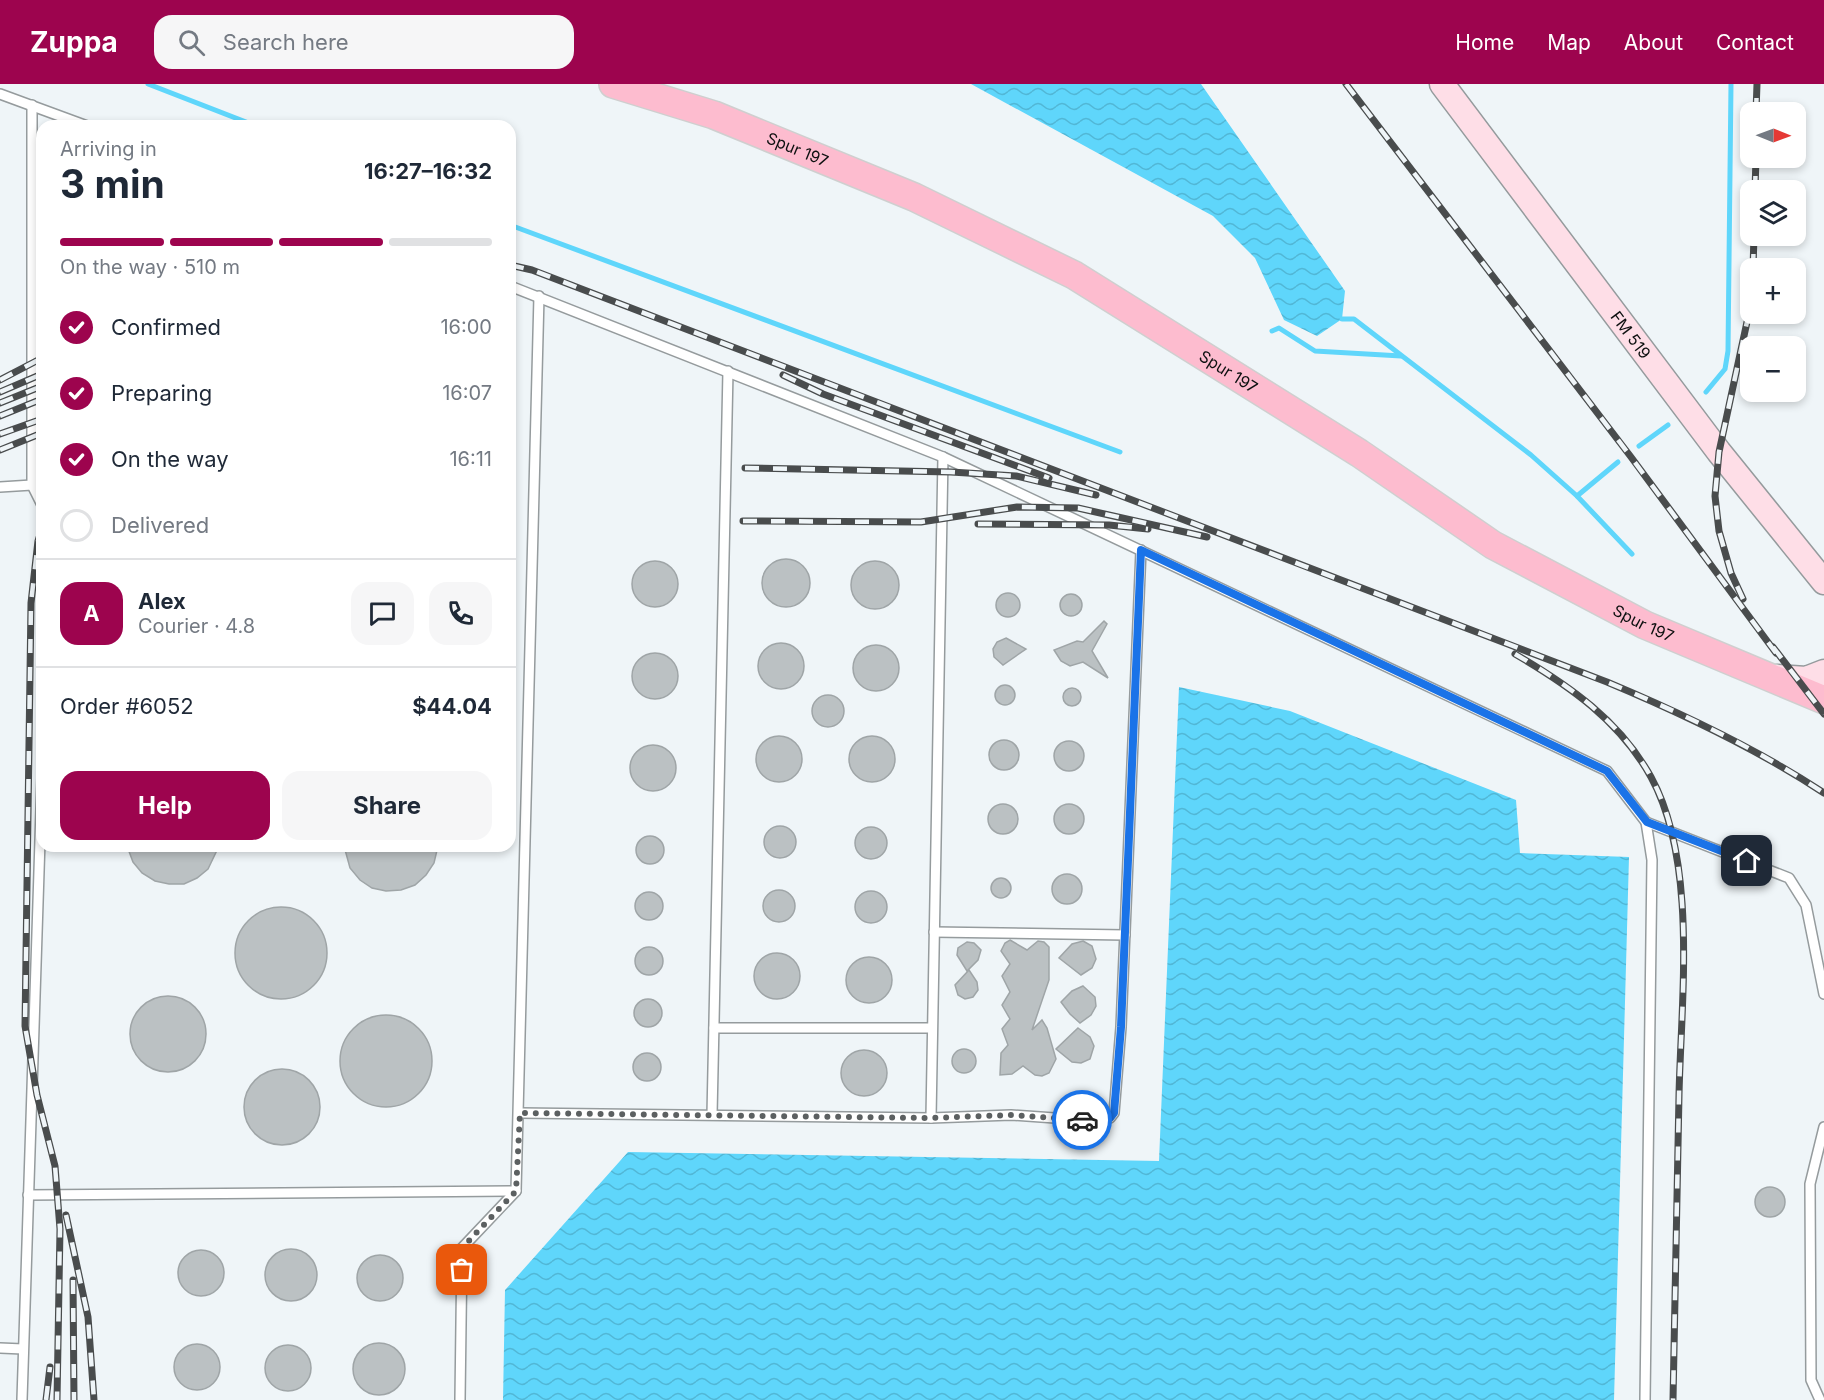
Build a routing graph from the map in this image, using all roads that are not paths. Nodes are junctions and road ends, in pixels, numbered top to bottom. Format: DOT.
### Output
graph roads {
  1 [pos="613,84"];
  2 [pos="1442,84"];
  3 [pos="0,94"];
  4 [pos="32,105"];
  5 [pos="71,120"];
  6 [pos="516,288"];
  7 [pos="539,296"];
  8 [pos="728,371"];
  9 [pos="943,457"];
  10 [pos="32,485"];
  11 [pos="0,487"];
  12 [pos="36,493"];
  13 [pos="1141,550"];
  14 [pos="1824,582"];
  15 [pos="1824,672"];
  16 [pos="1768,677"];
  17 [pos="1824,700"];
  18 [pos="1647,822"];
  19 [pos="40,852"];
  20 [pos="934,933"];
  21 [pos="1125,935"];
  22 [pos="1824,994"];
  23 [pos="714,1028"];
  24 [pos="932,1029"];
  25 [pos="520,1113"];
  26 [pos="712,1115"];
  27 [pos="931,1118"];
  28 [pos="1824,1127"];
  29 [pos="516,1191"];
  30 [pos="28,1195"];
  31 [pos="0,1348"];
  32 [pos="23,1349"];
  33 [pos="22,1400"];
  34 [pos="460,1400"];
  35 [pos="1645,1400"];
  36 [pos="1820,1400"];
  1 -- 16 [label="main road, Spur 197"];
  2 -- 14 [label="main road, FM 519 / FM 519"];
  3 -- 4 [label="lane"];
  4 -- 5 [label="lane"];
  4 -- 10 [label="lane"];
  6 -- 7 [label="lane"];
  7 -- 8 [label="lane"];
  7 -- 25 [label="lane"];
  8 -- 9 [label="lane"];
  8 -- 23 [label="lane"];
  9 -- 13 [label="lane"];
  9 -- 20 [label="lane"];
  10 -- 11 [label="lane"];
  10 -- 12 [label="lane"];
  13 -- 18 [label="lane"];
  13 -- 21 [label="lane"];
  15 -- 16 [label="main road"];
  16 -- 17 [label="main road, Spur 197"];
  18 -- 22 [label="lane"];
  18 -- 35 [label="lane"];
  19 -- 30 [label="lane"];
  20 -- 21 [label="lane"];
  20 -- 24 [label="lane"];
  21 -- 27 [label="lane"];
  23 -- 24 [label="lane"];
  23 -- 26 [label="lane"];
  24 -- 27 [label="lane"];
  25 -- 26 [label="lane"];
  25 -- 29 [label="lane"];
  26 -- 27 [label="lane"];
  28 -- 36 [label="lane"];
  29 -- 30 [label="lane"];
  29 -- 34 [label="lane"];
  30 -- 32 [label="lane"];
  31 -- 32 [label="lane"];
  32 -- 33 [label="lane"];
}
